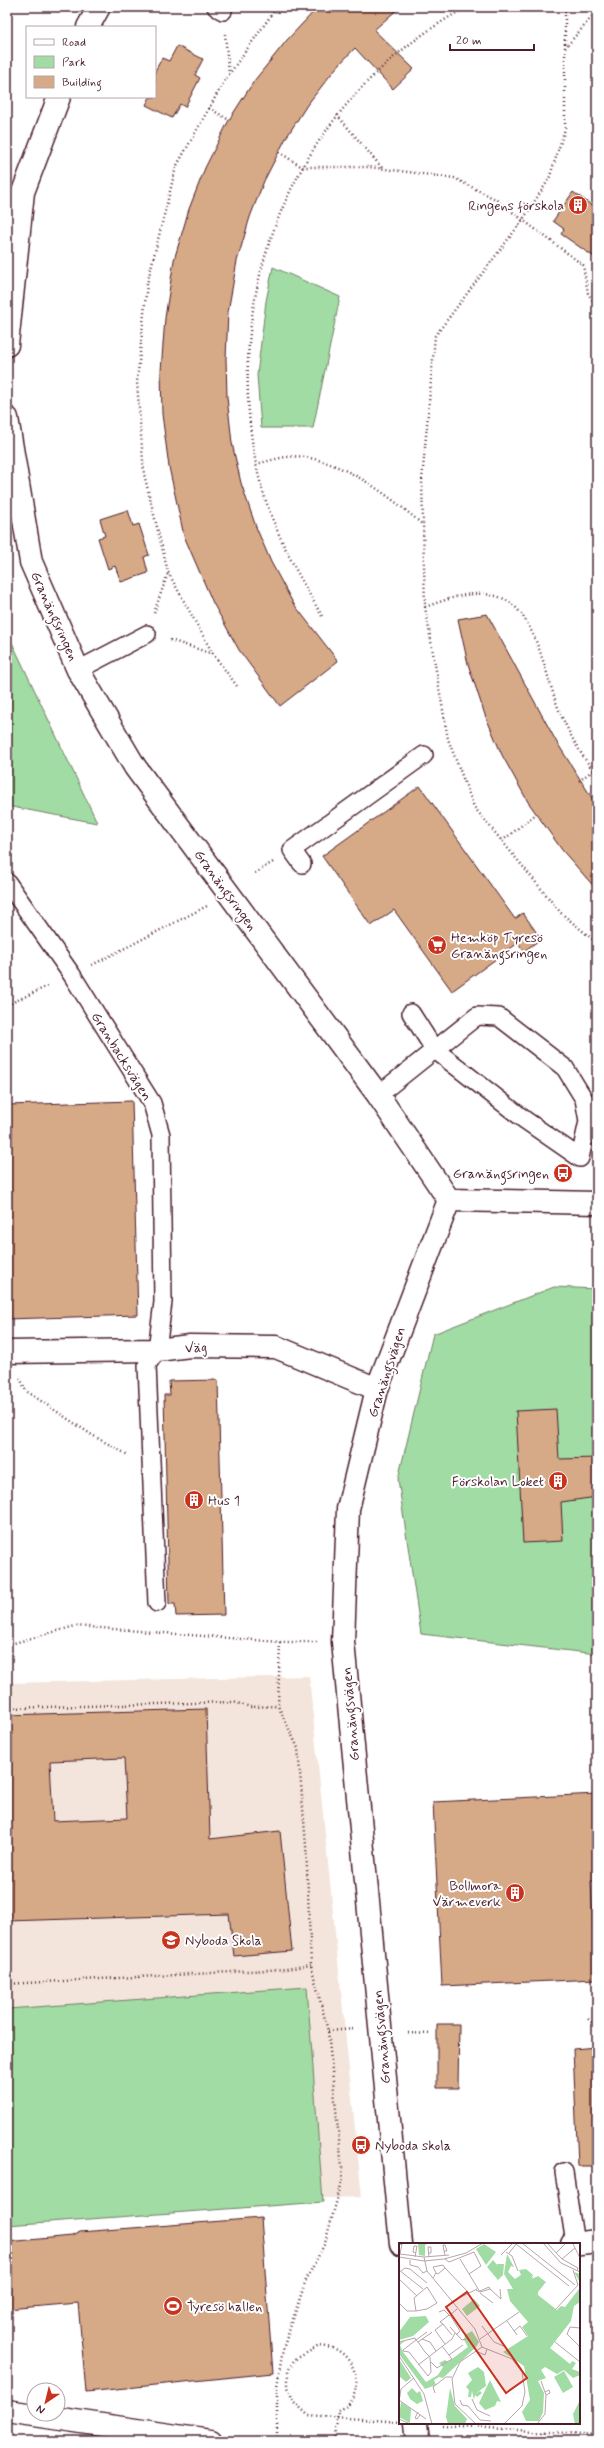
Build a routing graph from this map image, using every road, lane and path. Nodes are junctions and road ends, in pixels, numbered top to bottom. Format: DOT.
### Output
graph roads {
  1 [pos="100,7"];
  2 [pos="277,7"];
  3 [pos="467,7"];
  4 [pos="565,7"];
  5 [pos="597,11"];
  6 [pos="89,26"];
  7 [pos="565,48"];
  8 [pos="60,98"];
  9 [pos="209,108"];
  10 [pos="337,115"];
  11 [pos="230,120"];
  12 [pos="279,152"];
  13 [pos="302,167"];
  14 [pos="383,169"];
  15 [pos="522,221"];
  16 [pos="597,308"];
  17 [pos="7,344"];
  18 [pos="7,418"];
  19 [pos="256,464"];
  20 [pos="423,525"];
  21 [pos="425,607"];
  22 [pos="322,616"];
  23 [pos="147,634"];
  24 [pos="78,670"];
  25 [pos="236,686"];
  26 [pos="424,754"];
  27 [pos="597,767"];
  28 [pos="593,770"];
  29 [pos="597,775"];
  30 [pos="580,781"];
  31 [pos="536,814"];
  32 [pos="502,841"];
  33 [pos="302,864"];
  34 [pos="7,882"];
  35 [pos="209,905"];
  36 [pos="597,943"];
  37 [pos="72,975"];
  38 [pos="7,1005"];
  39 [pos="411,1013"];
  40 [pos="434,1048"];
  41 [pos="378,1095"];
  42 [pos="449,1200"];
  43 [pos="597,1203"];
  44 [pos="157,1350"];
  45 [pos="7,1352"];
  46 [pos="17,1373"];
  47 [pos="377,1389"];
  48 [pos="151,1460"];
  49 [pos="157,1603"];
  50 [pos="280,1642"];
  51 [pos="343,1642"];
  52 [pos="7,1645"];
  53 [pos="278,1706"];
  54 [pos="7,1708"];
  55 [pos="311,1965"];
  56 [pos="7,1984"];
  57 [pos="588,2019"];
  58 [pos="597,2028"];
  59 [pos="354,2029"];
  60 [pos="328,2030"];
  61 [pos="408,2033"];
  62 [pos="432,2034"];
  63 [pos="564,2172"];
  64 [pos="597,2241"];
  65 [pos="401,2243"];
  66 [pos="574,2243"];
  67 [pos="580,2243"];
  68 [pos="7,2411"];
  69 [pos="337,2417"];
  70 [pos="337,2417"];
  71 [pos="337,2417"];
  72 [pos="337,2417"];
  73 [pos="399,2422"];
  74 [pos="416,2424"];
  75 [pos="441,2425"];
  76 [pos="543,2430"];
  77 [pos="597,2435"];
  78 [pos="211,2441"];
  79 [pos="277,2441"];
  80 [pos="335,2441"];
  81 [pos="418,2441"];
  82 [pos="543,2441"];
  1 -- 6 [label="street"];
  2 -- 9 [label="path"];
  3 -- 10 [label="path"];
  4 -- 7 [label="path"];
  5 -- 7 [label="path"];
  7 -- 15 [label="path"];
  8 -- 17 [label="street"];
  9 -- 11 [label="path"];
  9 -- 25 [label="path"];
  10 -- 13 [label="path"];
  10 -- 14 [label="path"];
  12 -- 13 [label="path"];
  13 -- 14 [label="path"];
  13 -- 19 [label="path"];
  14 -- 15 [label="path"];
  15 -- 16 [label="path"];
  15 -- 20 [label="path"];
  18 -- 24 [label="street, Granängsringen"];
  19 -- 20 [label="path"];
  19 -- 22 [label="path"];
  20 -- 21 [label="path"];
  21 -- 28 [label="path"];
  21 -- 32 [label="path"];
  23 -- 24 [label="lane"];
  24 -- 41 [label="street, Granängsringen"];
  26 -- 33 [label="lane"];
  27 -- 28 [label="path"];
  28 -- 29 [label="path"];
  28 -- 30 [label="path"];
  31 -- 32 [label="path"];
  32 -- 36 [label="path"];
  34 -- 37 [label="lane, Granbacksvägen"];
  35 -- 37 [label="path"];
  37 -- 38 [label="path"];
  37 -- 44 [label="lane, Granbacksvägen"];
  39 -- 40 [label="lane"];
  40 -- 40 [label="lane"];
  40 -- 41 [label="lane"];
  41 -- 42 [label="street, Granängsringen"];
  42 -- 43 [label="street"];
  42 -- 47 [label="street, Granängsvägen"];
  44 -- 45 [label="street, Väg"];
  44 -- 47 [label="street, Väg"];
  44 -- 48 [label="lane"];
  46 -- 48 [label="path"];
  47 -- 51 [label="street, Granängsvägen"];
  48 -- 49 [label="lane"];
  50 -- 51 [label="path"];
  50 -- 52 [label="path"];
  50 -- 53 [label="path"];
  51 -- 65 [label="street, Granängsvägen"];
  53 -- 54 [label="path"];
  53 -- 55 [label="path"];
  55 -- 56 [label="path"];
  55 -- 60 [label="path"];
  57 -- 58 [label="path"];
  59 -- 60 [label="path"];
  60 -- 79 [label="path"];
  61 -- 62 [label="path"];
  63 -- 66 [label="lane"];
  64 -- 67 [label="street"];
  68 -- 78 [label="street"];
  69 -- 73 [label="path, bridge"];
  70 -- 71 [label="path, bridge"];
  72 -- 80 [label="path, bridge"];
  74 -- 81 [label="street"];
  75 -- 76 [label="path"];
  76 -- 77 [label="path"];
  76 -- 82 [label="path"];
}
